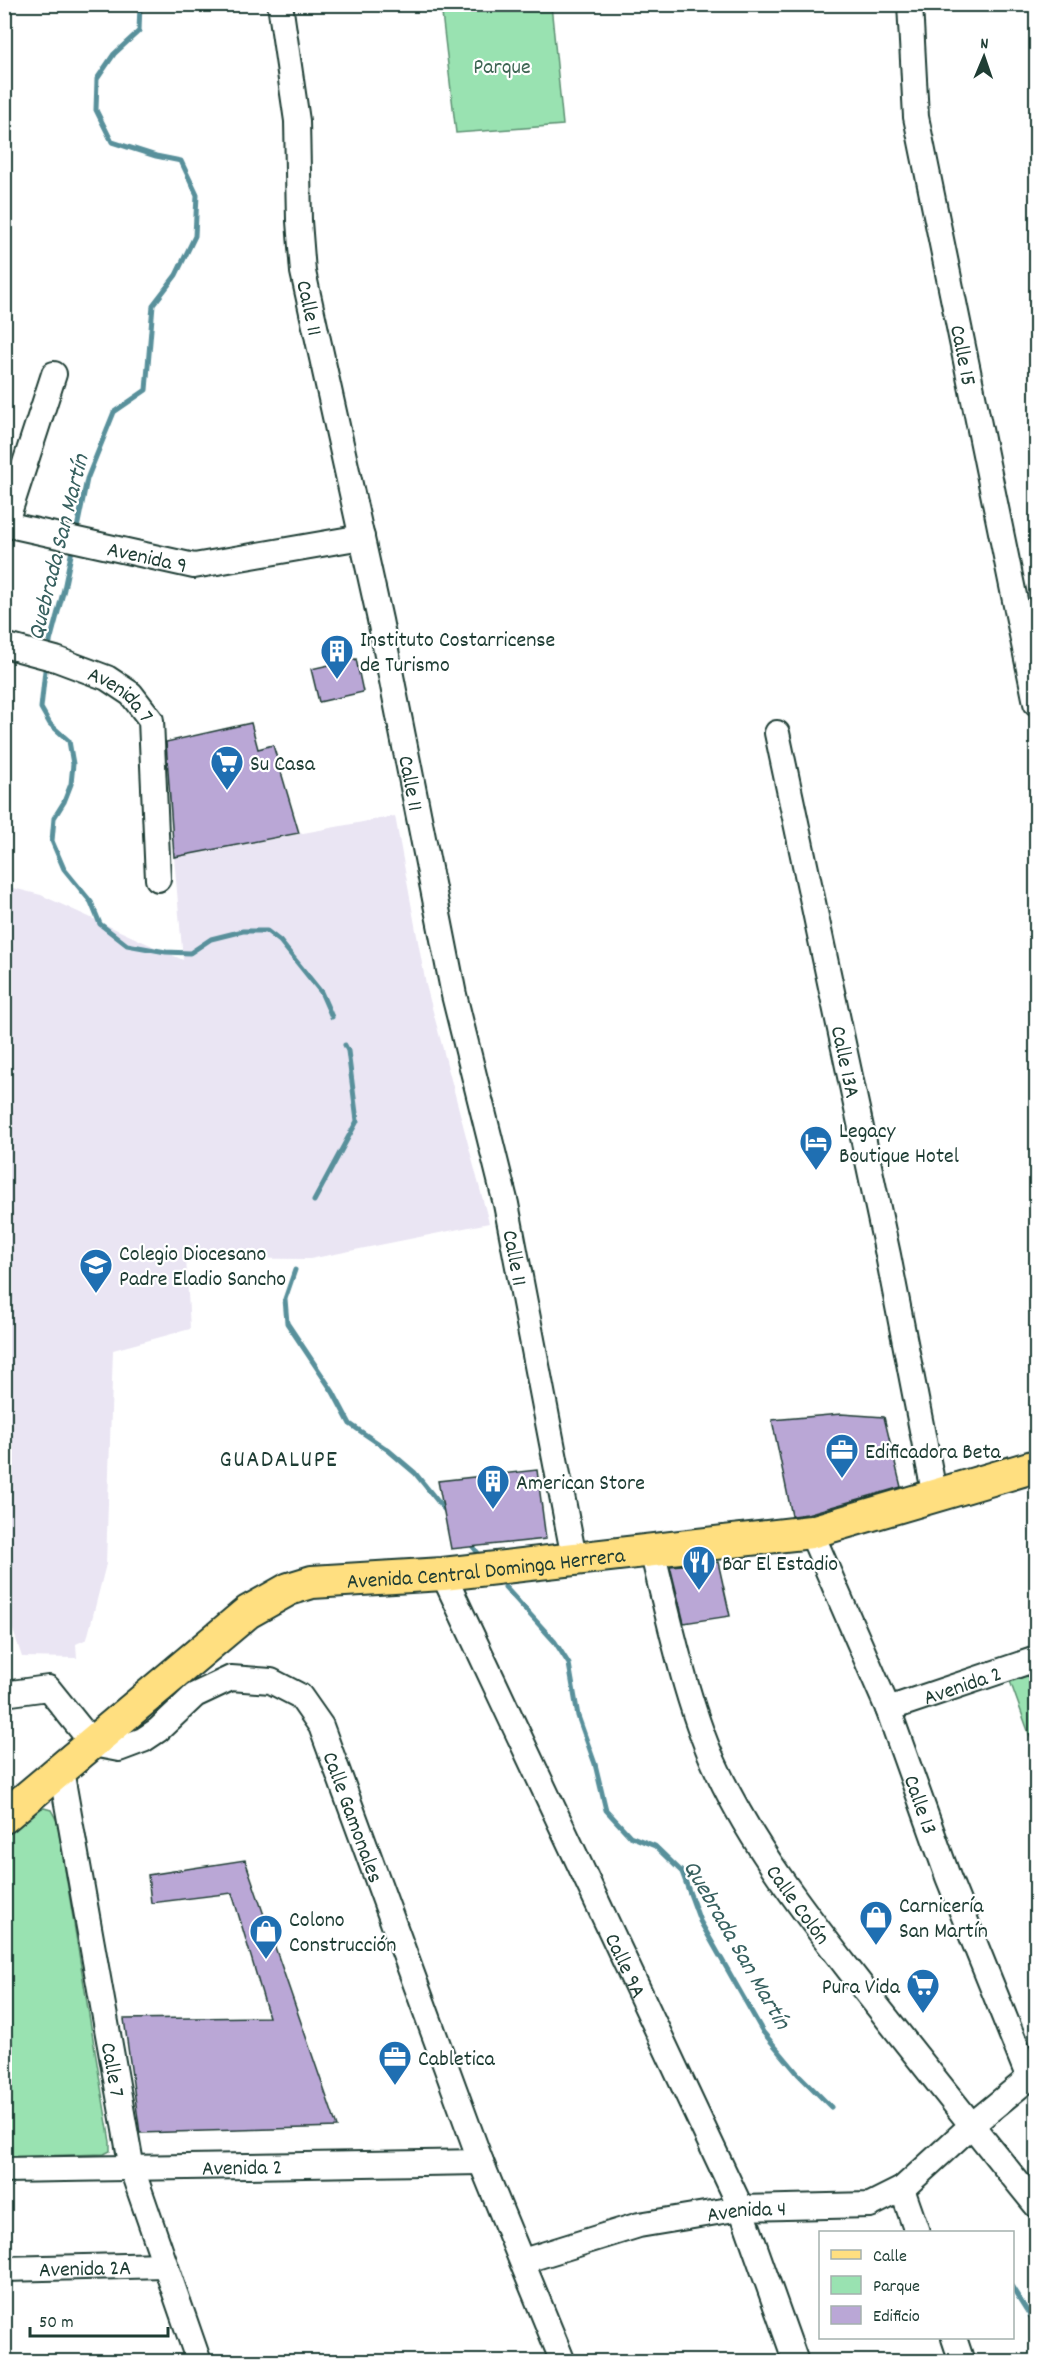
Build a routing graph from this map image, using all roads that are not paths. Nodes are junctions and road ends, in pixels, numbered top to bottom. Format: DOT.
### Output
graph roads {
  1 [pos="280,4"];
  2 [pos="910,4"];
  3 [pos="54,374"];
  4 [pos="5,526"];
  5 [pos="362,537"];
  6 [pos="4,645"];
  7 [pos="1036,703"];
  8 [pos="777,733"];
  9 [pos="158,879"];
  10 [pos="1036,1466"];
  11 [pos="934,1497"];
  12 [pos="811,1532"];
  13 [pos="652,1551"];
  14 [pos="574,1558"];
  15 [pos="443,1574"];
  16 [pos="1036,1659"];
  17 [pos="4,1694"];
  18 [pos="888,1709"];
  19 [pos="93,1744"];
  20 [pos="61,1770"];
  21 [pos="4,1817"];
  22 [pos="1033,2076"];
  23 [pos="972,2125"];
  24 [pos="481,2162"];
  25 [pos="132,2169"];
  26 [pos="4,2170"];
  27 [pos="902,2189"];
  28 [pos="1036,2205"];
  29 [pos="741,2208"];
  30 [pos="917,2231"];
  31 [pos="522,2261"];
  32 [pos="165,2265"];
  33 [pos="4,2269"];
  34 [pos="955,2339"];
  35 [pos="199,2361"];
  36 [pos="563,2361"];
  37 [pos="796,2361"];
  38 [pos="962,2361"];
  1 -- 5 [label="street, Calle 11"];
  2 -- 7 [label="street, Calle 15"];
  3 -- 4 [label="street"];
  4 -- 5 [label="street, Avenida 9"];
  5 -- 14 [label="street, Calle 11"];
  6 -- 9 [label="street, Avenida 7"];
  8 -- 11 [label="street, Calle 13A"];
  10 -- 11 [label="main road, Avenida Central Dominga Herrera"];
  11 -- 12 [label="main road, Avenida Central Dominga Herrera"];
  12 -- 13 [label="main road, Avenida Central Dominga Herrera"];
  12 -- 18 [label="street, Calle 13"];
  13 -- 14 [label="main road, Avenida Central Dominga Herrera"];
  13 -- 23 [label="street, Calle Colón"];
  14 -- 15 [label="main road, Avenida Central Dominga Herrera"];
  15 -- 19 [label="main road, Avenida Central Dominga Herrera"];
  15 -- 29 [label="street, Calle 9A"];
  16 -- 18 [label="street, Avenida 2"];
  17 -- 19 [label="street"];
  18 -- 22 [label="street, Calle 13"];
  19 -- 20 [label="main road, Avenida Central Dominga Herrera"];
  19 -- 24 [label="street, Calle Gamonales"];
  20 -- 21 [label="main road, Avenida Central Dominga Herrera"];
  20 -- 25 [label="street, Calle 7"];
  22 -- 23 [label="street, Avenida 4"];
  23 -- 27 [label="street, Avenida 4"];
  23 -- 28 [label="street, Calle Colón"];
  24 -- 25 [label="street, Avenida 2"];
  24 -- 31 [label="street, Calle Gamonales"];
  25 -- 26 [label="street, Avenida 2"];
  25 -- 32 [label="street, Calle 7"];
  27 -- 29 [label="street, Avenida 4"];
  27 -- 30 [label="street"];
  29 -- 31 [label="street, Avenida 4"];
  29 -- 37 [label="street, Calle 9A"];
  31 -- 36 [label="street, Calle Gamonales"];
  32 -- 33 [label="street, Avenida 2A"];
  32 -- 35 [label="street, Calle 7"];
  34 -- 38 [label="street"];
}
